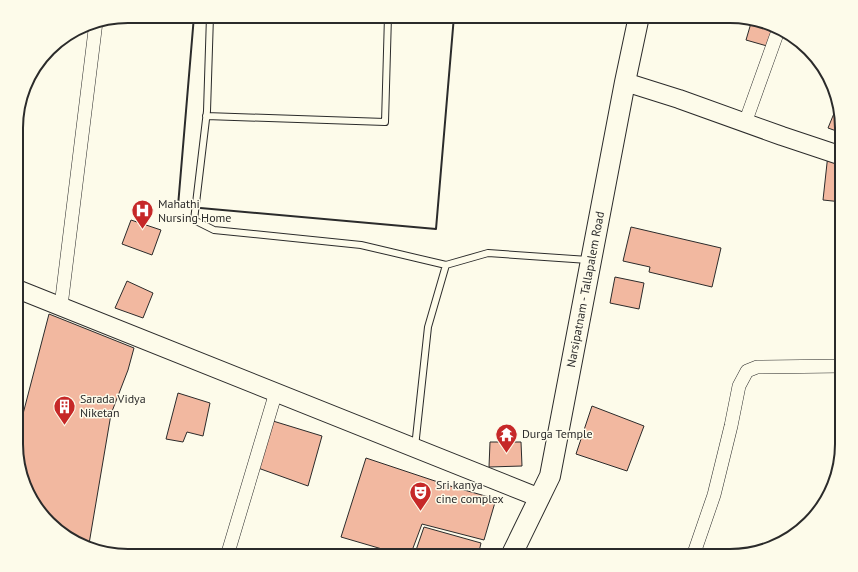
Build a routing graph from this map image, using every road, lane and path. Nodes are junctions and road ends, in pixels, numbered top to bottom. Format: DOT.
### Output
graph roads {
  1 [pos="210,23"];
  2 [pos="388,23"];
  3 [pos="638,23"];
  4 [pos="95,29"];
  5 [pos="777,34"];
  6 [pos="626,82"];
  7 [pos="206,116"];
  8 [pos="745,123"];
  9 [pos="835,154"];
  10 [pos="592,260"];
  11 [pos="446,265"];
  12 [pos="23,291"];
  13 [pos="61,306"];
  14 [pos="835,366"];
  15 [pos="276,392"];
  16 [pos="415,448"];
  17 [pos="540,498"];
  18 [pos="229,549"];
  19 [pos="515,549"];
  20 [pos="695,549"];
  1 -- 7 [label="lane"];
  2 -- 7 [label="lane"];
  3 -- 6 [label="main road, Narsipatnam - Tallapalem Road"];
  4 -- 13 [label="street"];
  5 -- 8 [label="street"];
  6 -- 8 [label="main road"];
  6 -- 10 [label="main road, Narsipatnam - Tallapalem Road"];
  7 -- 11 [label="lane"];
  8 -- 9 [label="main road"];
  10 -- 11 [label="lane"];
  10 -- 17 [label="main road, Narsipatnam - Tallapalem Road"];
  11 -- 16 [label="lane"];
  12 -- 13 [label="main road"];
  13 -- 15 [label="main road"];
  14 -- 20 [label="street"];
  15 -- 16 [label="main road"];
  15 -- 18 [label="street"];
  16 -- 17 [label="main road"];
  17 -- 19 [label="main road, Narsipatnam - Tallapalem Road"];
}
